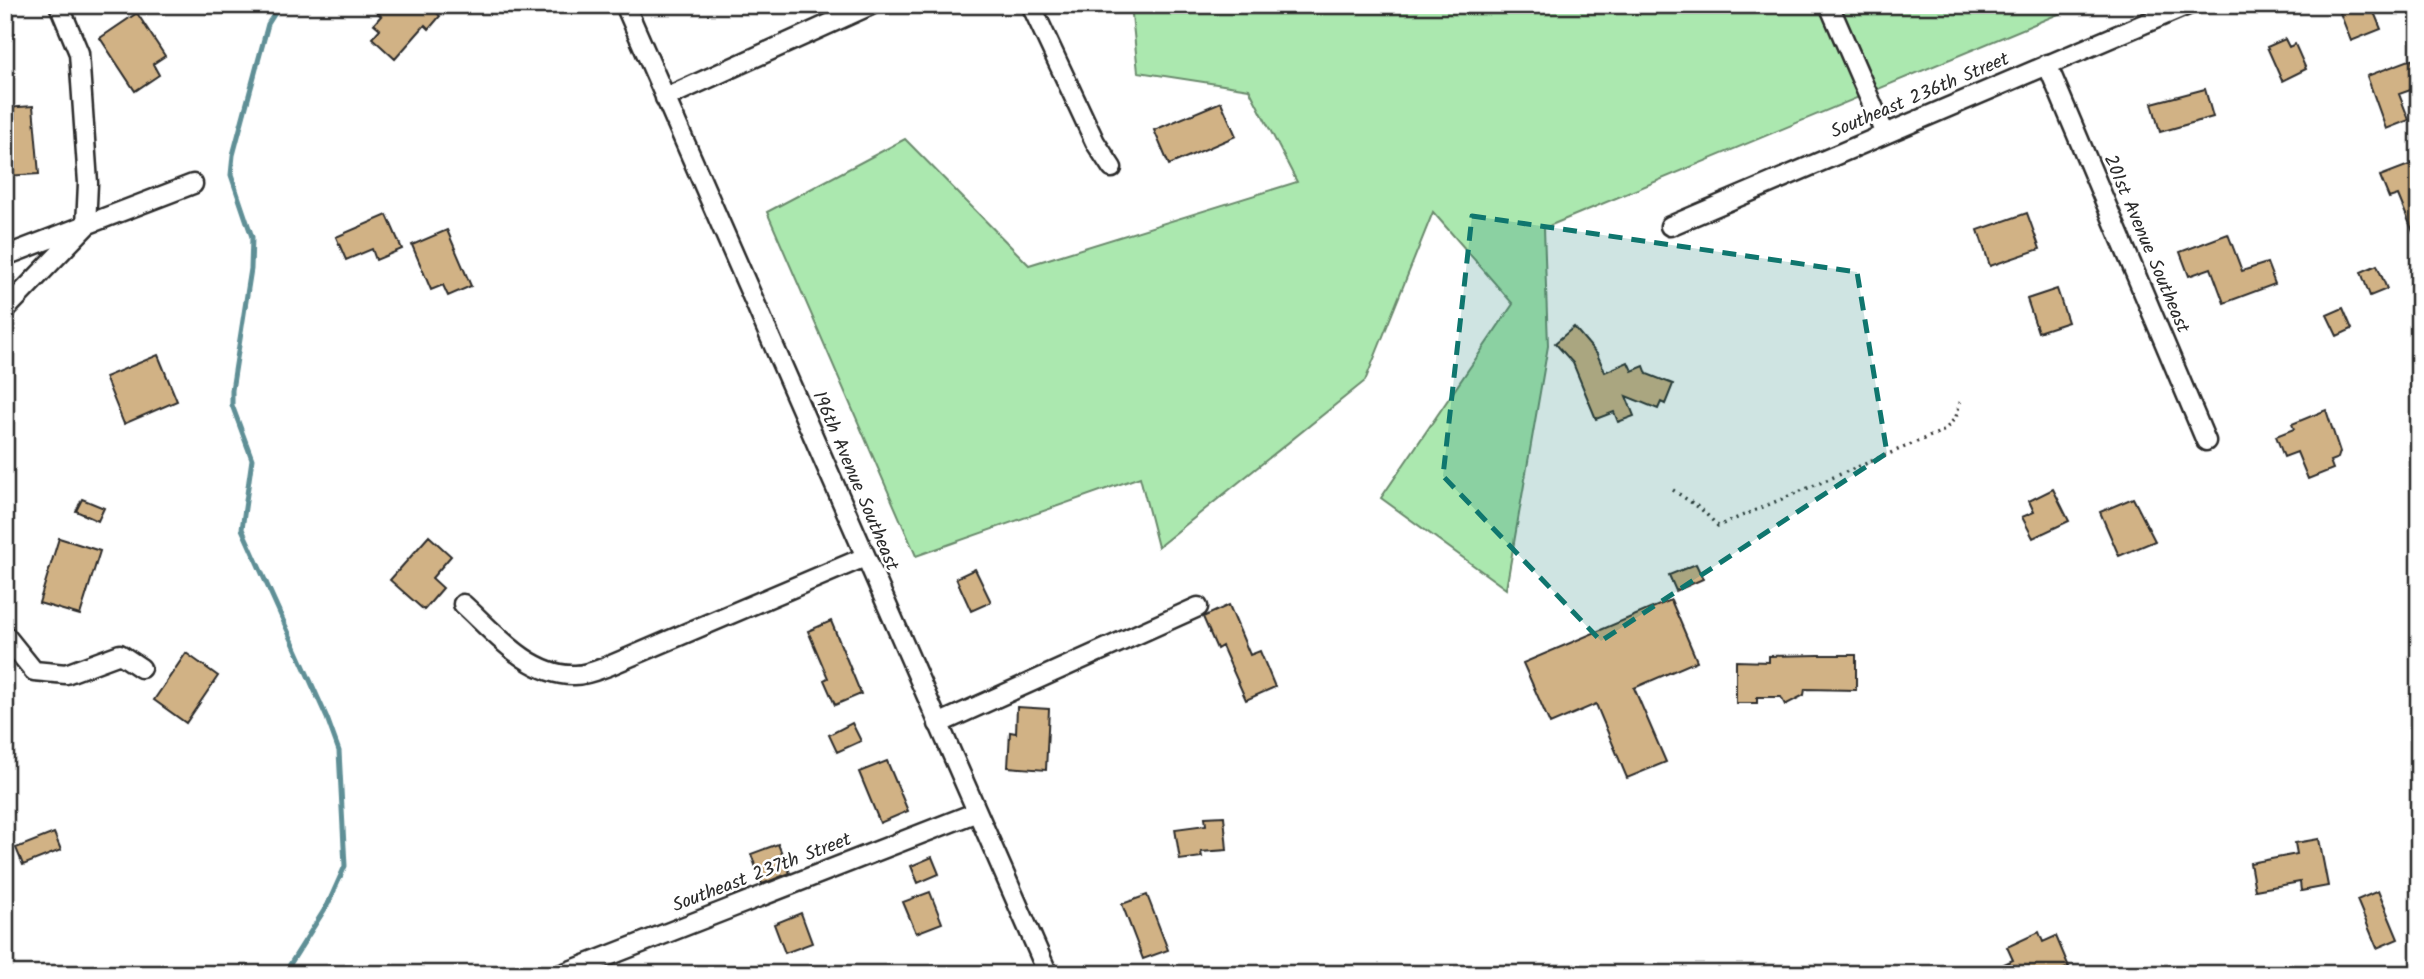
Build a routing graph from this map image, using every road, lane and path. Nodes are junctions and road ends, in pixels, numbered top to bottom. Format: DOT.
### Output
graph roads {
  1 [pos="59,5"];
  2 [pos="625,5"];
  3 [pos="871,5"];
  4 [pos="1031,5"];
  5 [pos="1829,5"];
  6 [pos="2188,5"];
  7 [pos="2047,64"];
  8 [pos="665,98"];
  9 [pos="1885,134"];
  10 [pos="1112,168"];
  11 [pos="193,184"];
  12 [pos="86,226"];
  13 [pos="1670,226"];
  14 [pos="5,256"];
  15 [pos="5,310"];
  16 [pos="1960,402"];
  17 [pos="2206,441"];
  18 [pos="1673,490"];
  19 [pos="864,557"];
  20 [pos="463,604"];
  21 [pos="1198,607"];
  22 [pos="5,635"];
  23 [pos="141,668"];
  24 [pos="938,724"];
  25 [pos="977,812"];
  26 [pos="1041,972"];
  27 [pos="562,974"];
  1 -- 12 [label="street"];
  2 -- 8 [label="street, 196th Avenue Southeast"];
  3 -- 8 [label="street"];
  4 -- 10 [label="street"];
  5 -- 9 [label="street"];
  6 -- 7 [label="street, Southeast 236th Street"];
  7 -- 9 [label="street, Southeast 236th Street"];
  7 -- 17 [label="street, 201st Avenue Southeast"];
  8 -- 19 [label="street, 196th Avenue Southeast"];
  9 -- 13 [label="street, Southeast 236th Street"];
  11 -- 12 [label="street"];
  12 -- 14 [label="street"];
  12 -- 15 [label="street"];
  16 -- 18 [label="path"];
  19 -- 20 [label="street"];
  19 -- 24 [label="street, 196th Avenue Southeast"];
  21 -- 24 [label="street"];
  22 -- 23 [label="street"];
  24 -- 25 [label="street, 196th Avenue Southeast"];
  25 -- 26 [label="street, 196th Avenue Southeast"];
  25 -- 27 [label="street, Southeast 237th Street"];
}
